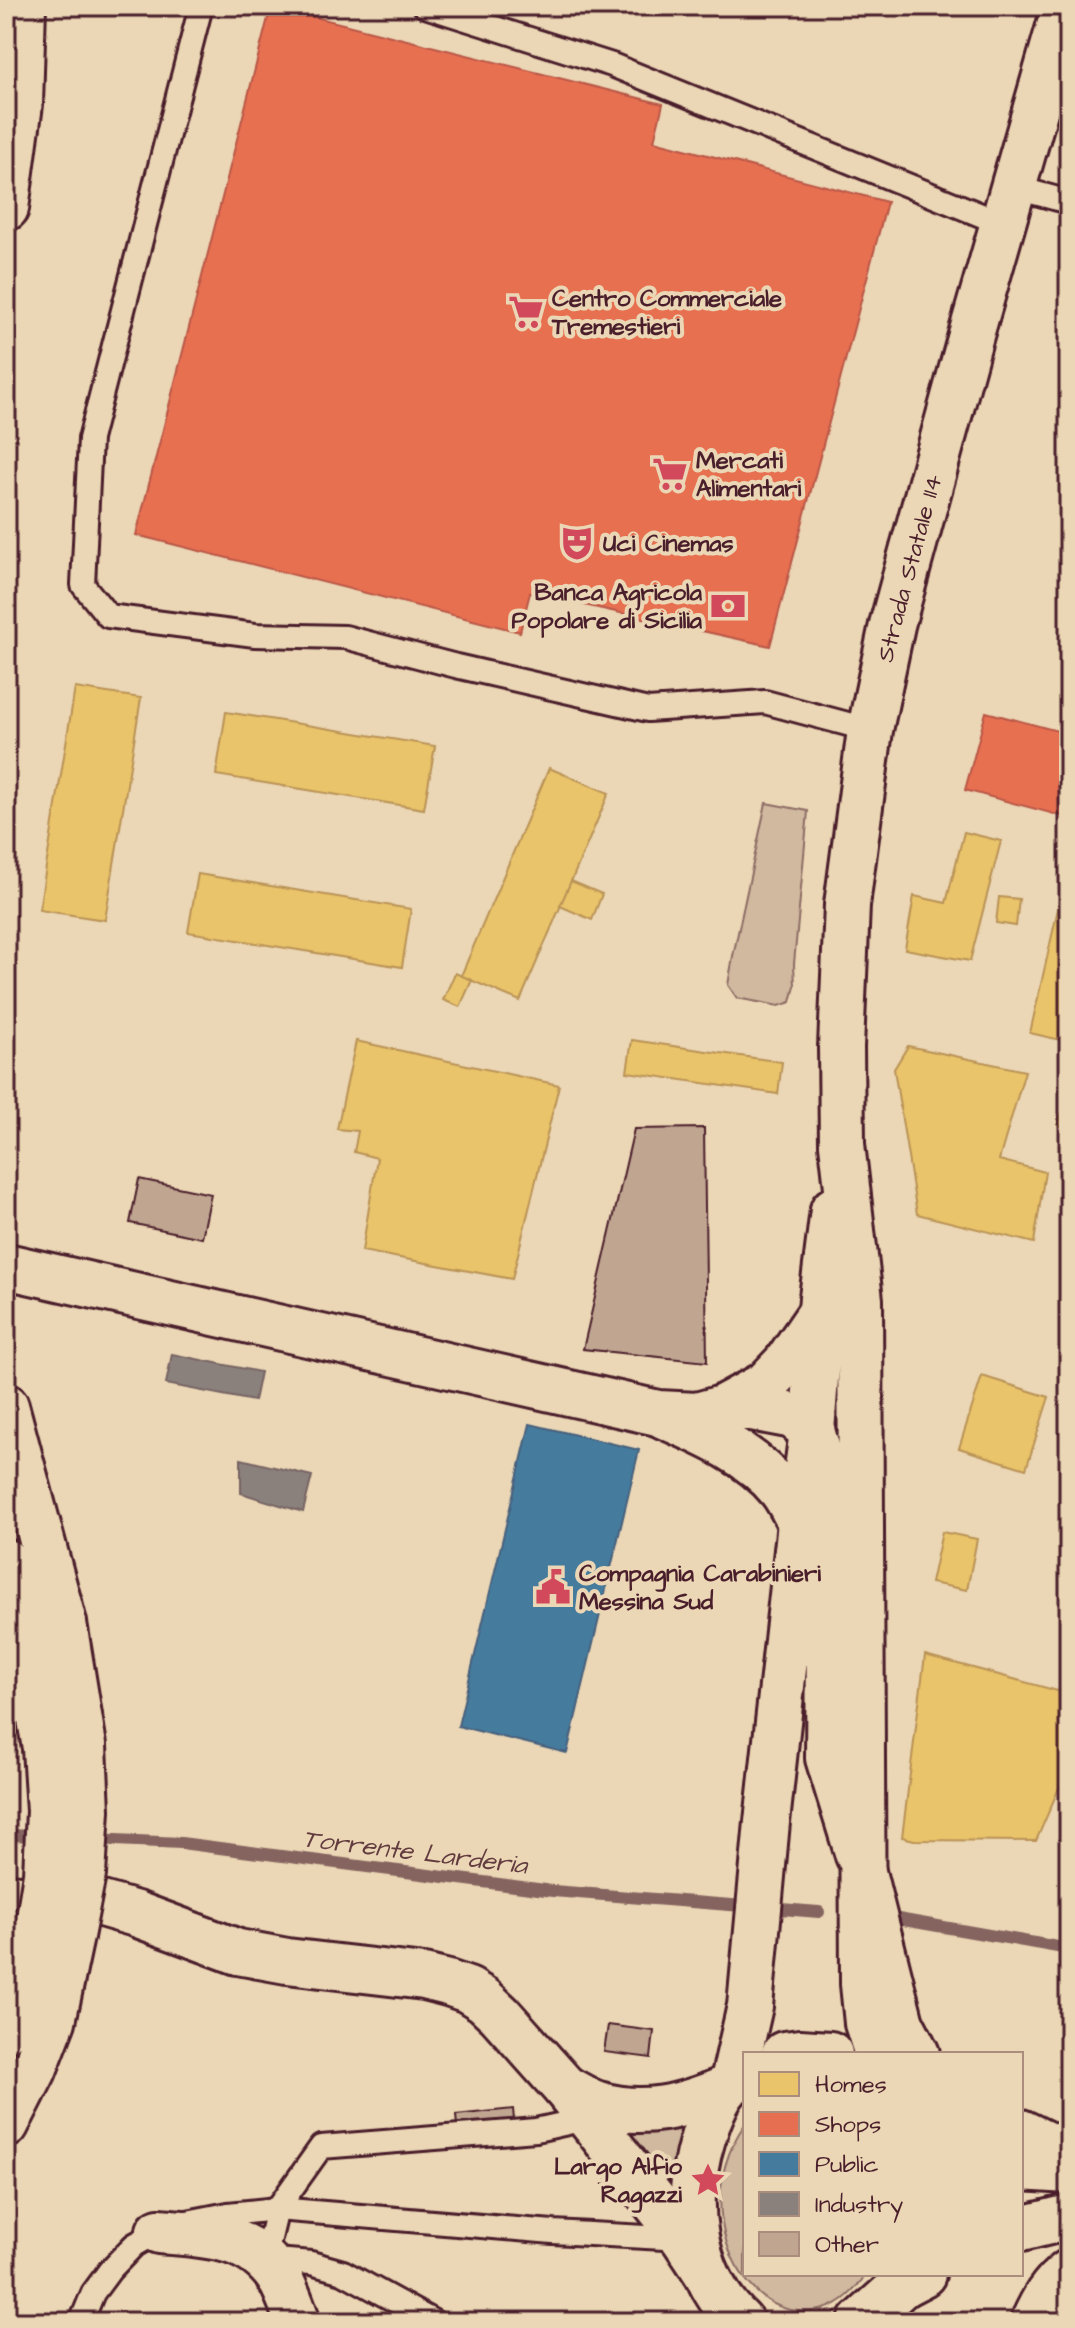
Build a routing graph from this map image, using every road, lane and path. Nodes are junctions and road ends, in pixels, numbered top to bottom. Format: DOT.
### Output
graph roads {
  1 [pos="23,6"];
  2 [pos="201,6"];
  3 [pos="425,6"];
  4 [pos="1065,6"];
  5 [pos="1069,202"];
  6 [pos="1008,206"];
  7 [pos="6,208"];
  8 [pos="870,730"];
  9 [pos="842,1144"];
  10 [pos="6,1266"];
  11 [pos="821,1312"];
  12 [pos="6,1406"];
  13 [pos="860,1417"];
  14 [pos="714,1421"];
  15 [pos="812,1431"];
  16 [pos="800,1523"];
  17 [pos="6,1562"];
  18 [pos="64,1747"];
  19 [pos="863,1872"];
  20 [pos="6,1897"];
  21 [pos="53,1936"];
  22 [pos="6,2029"];
  23 [pos="876,2052"];
  24 [pos="916,2052"];
  25 [pos="735,2080"];
  26 [pos="594,2105"];
  27 [pos="6,2125"];
  28 [pos="1023,2133"];
  29 [pos="1069,2155"];
  30 [pos="1023,2168"];
  31 [pos="1069,2171"];
  32 [pos="277,2209"];
  33 [pos="1069,2217"];
  34 [pos="1023,2228"];
  35 [pos="159,2231"];
  36 [pos="694,2255"];
  37 [pos="265,2259"];
  38 [pos="1069,2272"];
  39 [pos="906,2289"];
  40 [pos="81,2322"];
  41 [pos="298,2322"];
  42 [pos="434,2322"];
  43 [pos="741,2322"];
  44 [pos="861,2322"];
  45 [pos="1033,2322"];
  1 -- 7 [label="main road"];
  2 -- 8 [label="lane"];
  3 -- 6 [label="lane"];
  4 -- 6 [label="main road, Strada Statale 114"];
  5 -- 6 [label="lane"];
  6 -- 8 [label="main road, Strada Statale 114"];
  8 -- 9 [label="main road, Strada Statale 114"];
  9 -- 11 [label="main road"];
  9 -- 13 [label="main road"];
  10 -- 14 [label="main road"];
  11 -- 14 [label="main road"];
  11 -- 15 [label="main road"];
  12 -- 18 [label="main road"];
  13 -- 15 [label="main road"];
  13 -- 19 [label="main road"];
  14 -- 15 [label="main road"];
  14 -- 16 [label="main road"];
  15 -- 16 [label="main road"];
  15 -- 19 [label="main road"];
  16 -- 25 [label="main road"];
  17 -- 18 [label="main road"];
  18 -- 21 [label="main road, bridge"];
  19 -- 23 [label="main road"];
  19 -- 24 [label="main road"];
  20 -- 26 [label="main road"];
  21 -- 22 [label="main road"];
  21 -- 27 [label="main road"];
  25 -- 26 [label="main road"];
  25 -- 36 [label="main road"];
  26 -- 32 [label="lane"];
  26 -- 36 [label="main road"];
  28 -- 29 [label="main road"];
  30 -- 31 [label="main road"];
  32 -- 35 [label="lane"];
  32 -- 36 [label="lane"];
  32 -- 37 [label="lane"];
  33 -- 34 [label="main road"];
  35 -- 37 [label="main road"];
  35 -- 40 [label="lane"];
  36 -- 43 [label="main road"];
  37 -- 41 [label="main road"];
  37 -- 42 [label="lane"];
  38 -- 45 [label="main road"];
  39 -- 44 [label="main road"];
}
